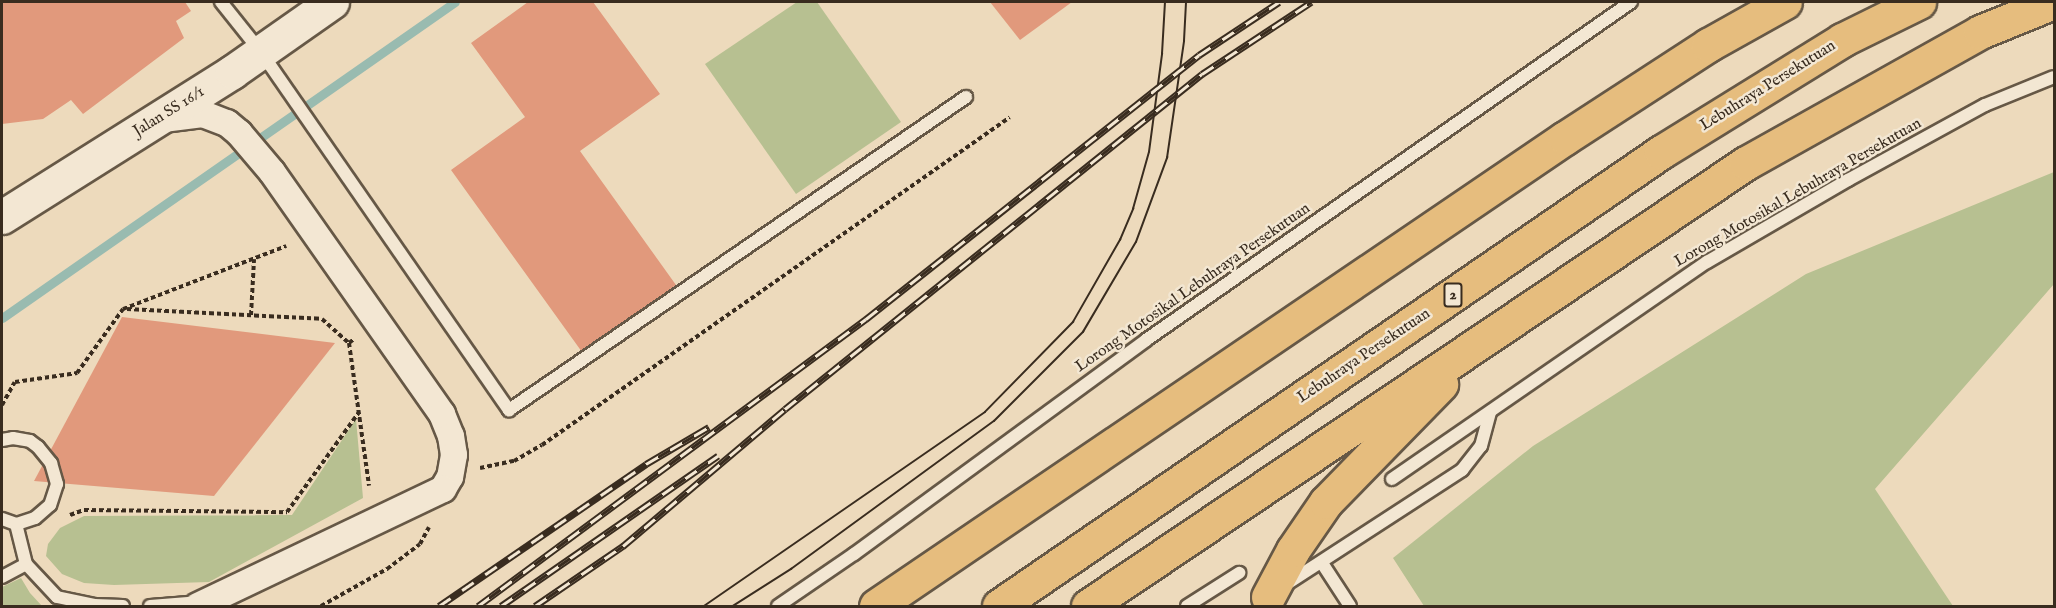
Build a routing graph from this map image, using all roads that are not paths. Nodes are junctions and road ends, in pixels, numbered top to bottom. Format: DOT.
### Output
graph roads {
  1 [pos="221,2"];
  2 [pos="332,2"];
  3 [pos="1631,2"];
  4 [pos="1785,2"];
  5 [pos="1919,2"];
  6 [pos="2009,2"];
  7 [pos="2055,2"];
  8 [pos="1980,32"];
  9 [pos="261,52"];
  10 [pos="2055,77"];
  11 [pos="966,97"];
  12 [pos="152,122"];
  13 [pos="2,217"];
  14 [pos="1470,347"];
  15 [pos="1491,412"];
  16 [pos="2,440"];
  17 [pos="1392,479"];
  18 [pos="2,519"];
  19 [pos="16,524"];
  20 [pos="1322,563"];
  21 [pos="26,564"];
  22 [pos="1239,573"];
  23 [pos="2,577"];
  24 [pos="1260,602"];
  25 [pos="203,604"];
  26 [pos="123,606"];
  27 [pos="150,606"];
  28 [pos="778,606"];
  29 [pos="876,606"];
  30 [pos="999,606"];
  31 [pos="1088,606"];
  32 [pos="1187,606"];
  33 [pos="1350,606"];
  1 -- 9 [label="lane"];
  2 -- 9 [label="street, Jalan SS 16/1"];
  3 -- 28 [label="lane, Lorong Motosikal Lebuhraya Persekutuan"];
  4 -- 29 [label="highway"];
  5 -- 30 [label="highway, Lebuhraya Persekutuan / 2"];
  6 -- 8 [label="highway"];
  7 -- 8 [label="highway"];
  8 -- 14 [label="highway"];
  9 -- 11 [label="lane"];
  9 -- 12 [label="street, Jalan SS 16/1"];
  10 -- 15 [label="lane, Lorong Motosikal Lebuhraya Persekutuan"];
  12 -- 13 [label="street, Jalan SS 16/1"];
  12 -- 25 [label="street"];
  14 -- 24 [label="highway"];
  14 -- 31 [label="highway"];
  15 -- 17 [label="lane, Lorong Motosikal Lebuhraya Persekutuan"];
  15 -- 20 [label="lane"];
  16 -- 19 [label="lane"];
  18 -- 19 [label="lane"];
  19 -- 21 [label="lane"];
  20 -- 24 [label="lane"];
  20 -- 33 [label="lane"];
  21 -- 23 [label="lane"];
  21 -- 26 [label="lane"];
  22 -- 32 [label="lane"];
  25 -- 27 [label="lane"];
}
